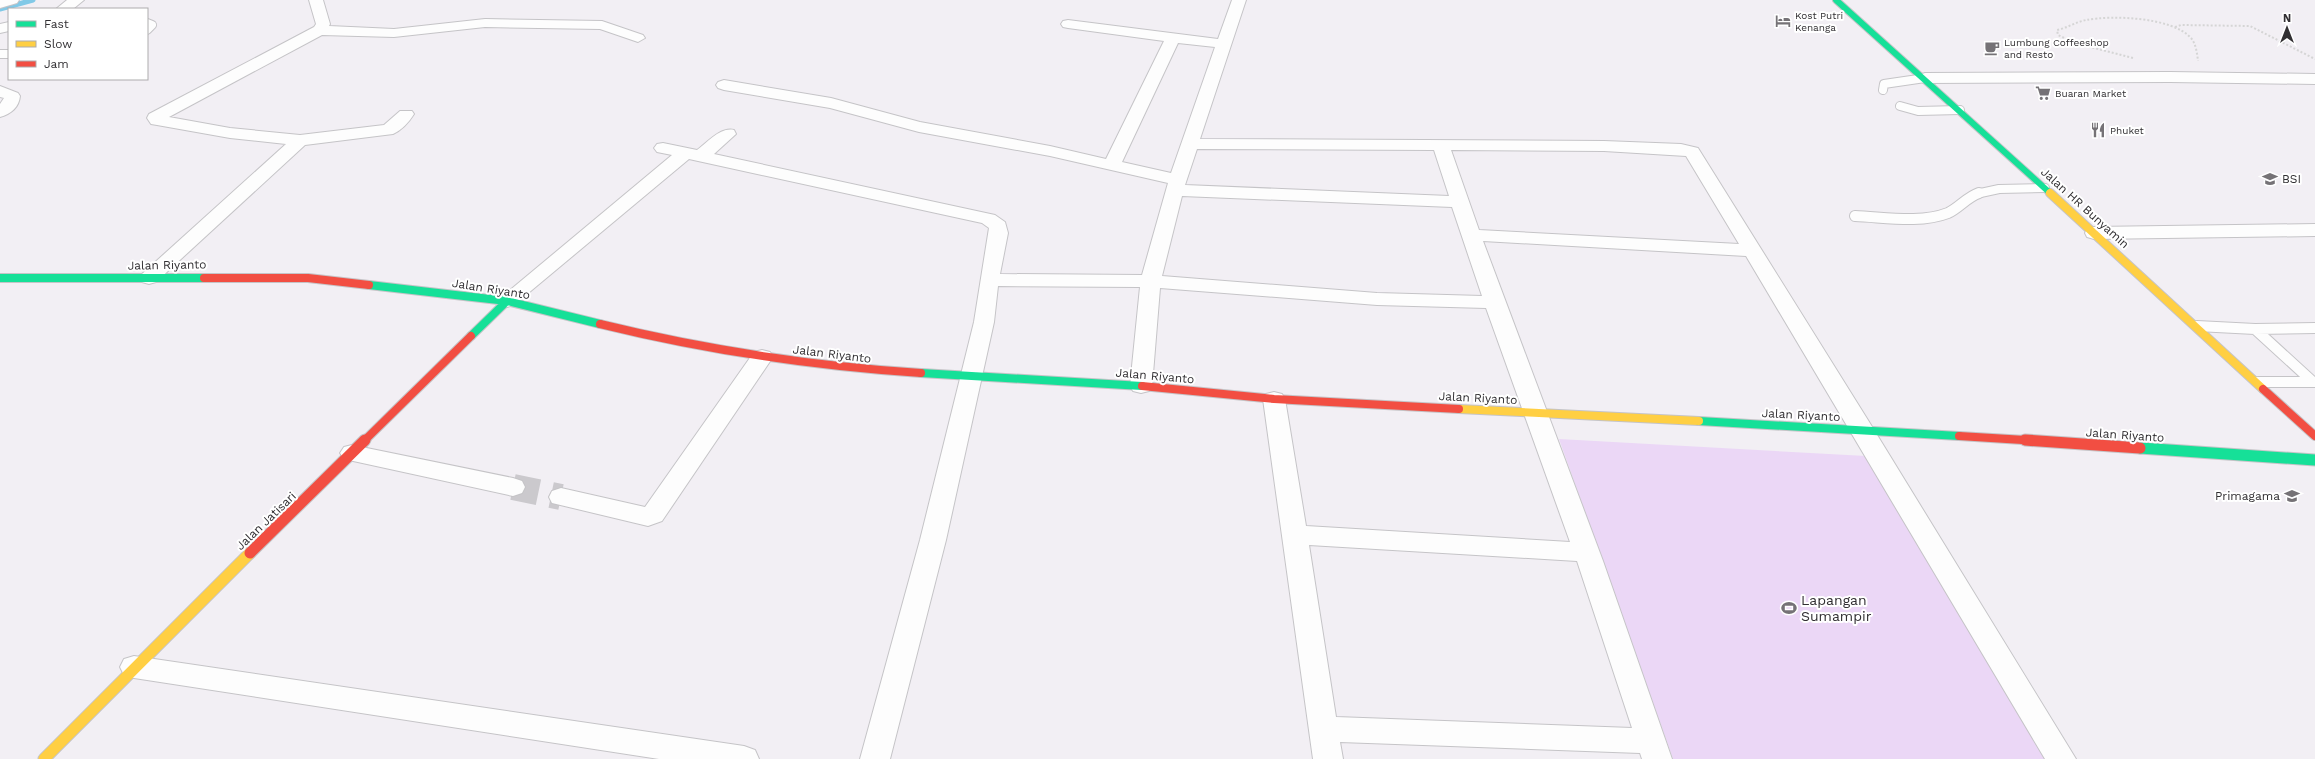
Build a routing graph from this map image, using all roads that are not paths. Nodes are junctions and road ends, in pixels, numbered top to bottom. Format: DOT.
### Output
graph roads {
  1 [pos="12,0"];
  2 [pos="77,0"];
  3 [pos="316,0"];
  4 [pos="1239,0"];
  5 [pos="1836,0"];
  6 [pos="0,4"];
  7 [pos="65,8"];
  8 [pos="1068,24"];
  9 [pos="319,30"];
  10 [pos="1173,37"];
  11 [pos="638,38"];
  12 [pos="1224,44"];
  13 [pos="1925,78"];
  14 [pos="2315,79"];
  15 [pos="724,85"];
  16 [pos="1883,90"];
  17 [pos="0,91"];
  18 [pos="1900,106"];
  19 [pos="1960,110"];
  20 [pos="0,112"];
  21 [pos="406,114"];
  22 [pos="728,134"];
  23 [pos="300,140"];
  24 [pos="1190,144"];
  25 [pos="1440,144"];
  26 [pos="663,148"];
  27 [pos="693,154"];
  28 [pos="1112,165"];
  29 [pos="1177,185"];
  30 [pos="2045,188"];
  31 [pos="1460,202"];
  32 [pos="1856,216"];
  33 [pos="2315,230"];
  34 [pos="2094,233"];
  35 [pos="1470,235"];
  36 [pos="1751,250"];
  37 [pos="0,278"];
  38 [pos="149,278"];
  39 [pos="990,280"];
  40 [pos="1152,282"];
  41 [pos="507,301"];
  42 [pos="1494,302"];
  43 [pos="2197,326"];
  44 [pos="2315,328"];
  45 [pos="2255,329"];
  46 [pos="762,358"];
  47 [pos="970,378"];
  48 [pos="2258,382"];
  49 [pos="2314,382"];
  50 [pos="1140,386"];
  51 [pos="1274,399"];
  52 [pos="1535,413"];
  53 [pos="1863,430"];
  54 [pos="2315,436"];
  55 [pos="352,453"];
  56 [pos="2315,460"];
  57 [pos="513,487"];
  58 [pos="562,497"];
  59 [pos="1294,535"];
  60 [pos="1586,552"];
  61 [pos="134,667"];
  62 [pos="1323,729"];
  63 [pos="1654,750"];
  64 [pos="44,759"];
  65 [pos="744,759"];
  66 [pos="874,759"];
  67 [pos="1328,759"];
  68 [pos="2061,759"];
  1 -- 6 [label="street"];
  2 -- 7 [label="street"];
  3 -- 9 [label="street"];
  4 -- 12 [label="street"];
  5 -- 13 [label="street, Jalan HR Bunyamin"];
  8 -- 10 [label="street"];
  9 -- 11 [label="street"];
  9 -- 23 [label="street"];
  10 -- 12 [label="street"];
  10 -- 28 [label="street"];
  12 -- 24 [label="street"];
  13 -- 14 [label="street"];
  13 -- 16 [label="lane"];
  13 -- 19 [label="street, Jalan HR Bunyamin"];
  15 -- 28 [label="street"];
  17 -- 20 [label="street"];
  18 -- 19 [label="lane"];
  19 -- 30 [label="street, Jalan HR Bunyamin"];
  21 -- 23 [label="street"];
  22 -- 27 [label="street"];
  23 -- 38 [label="street"];
  24 -- 25 [label="street"];
  24 -- 29 [label="street"];
  25 -- 31 [label="street"];
  25 -- 36 [label="street"];
  26 -- 27 [label="street"];
  27 -- 39 [label="street"];
  27 -- 41 [label="street"];
  28 -- 29 [label="street"];
  29 -- 31 [label="street"];
  29 -- 40 [label="street"];
  30 -- 32 [label="lane"];
  30 -- 34 [label="street, Jalan HR Bunyamin"];
  31 -- 35 [label="street"];
  33 -- 34 [label="street"];
  34 -- 43 [label="street, Jalan HR Bunyamin"];
  35 -- 36 [label="street"];
  35 -- 42 [label="street"];
  36 -- 53 [label="street"];
  37 -- 38 [label="street, Jalan Riyanto"];
  38 -- 41 [label="street, Jalan Riyanto"];
  39 -- 40 [label="street"];
  39 -- 47 [label="street"];
  40 -- 42 [label="street"];
  40 -- 50 [label="street"];
  41 -- 46 [label="street, Jalan Riyanto"];
  41 -- 55 [label="street, Jalan Jatisari"];
  42 -- 52 [label="street"];
  43 -- 45 [label="lane"];
  43 -- 48 [label="street, Jalan HR Bunyamin"];
  44 -- 45 [label="lane"];
  45 -- 49 [label="lane"];
  46 -- 47 [label="street, Jalan Riyanto"];
  46 -- 58 [label="street"];
  47 -- 50 [label="street, Jalan Riyanto"];
  47 -- 66 [label="street"];
  48 -- 49 [label="lane"];
  48 -- 54 [label="street, Jalan HR Bunyamin"];
  50 -- 51 [label="street, Jalan Riyanto"];
  51 -- 52 [label="street, Jalan Riyanto"];
  51 -- 59 [label="street"];
  52 -- 53 [label="street, Jalan Riyanto"];
  52 -- 60 [label="street"];
  53 -- 56 [label="street, Jalan Riyanto"];
  53 -- 68 [label="street"];
  55 -- 57 [label="street"];
  55 -- 61 [label="street, Jalan Jatisari"];
  59 -- 60 [label="street"];
  59 -- 62 [label="street"];
  60 -- 63 [label="street"];
  61 -- 64 [label="street, Jalan Jatisari"];
  61 -- 65 [label="street"];
  62 -- 63 [label="street"];
  62 -- 67 [label="street"];
}
